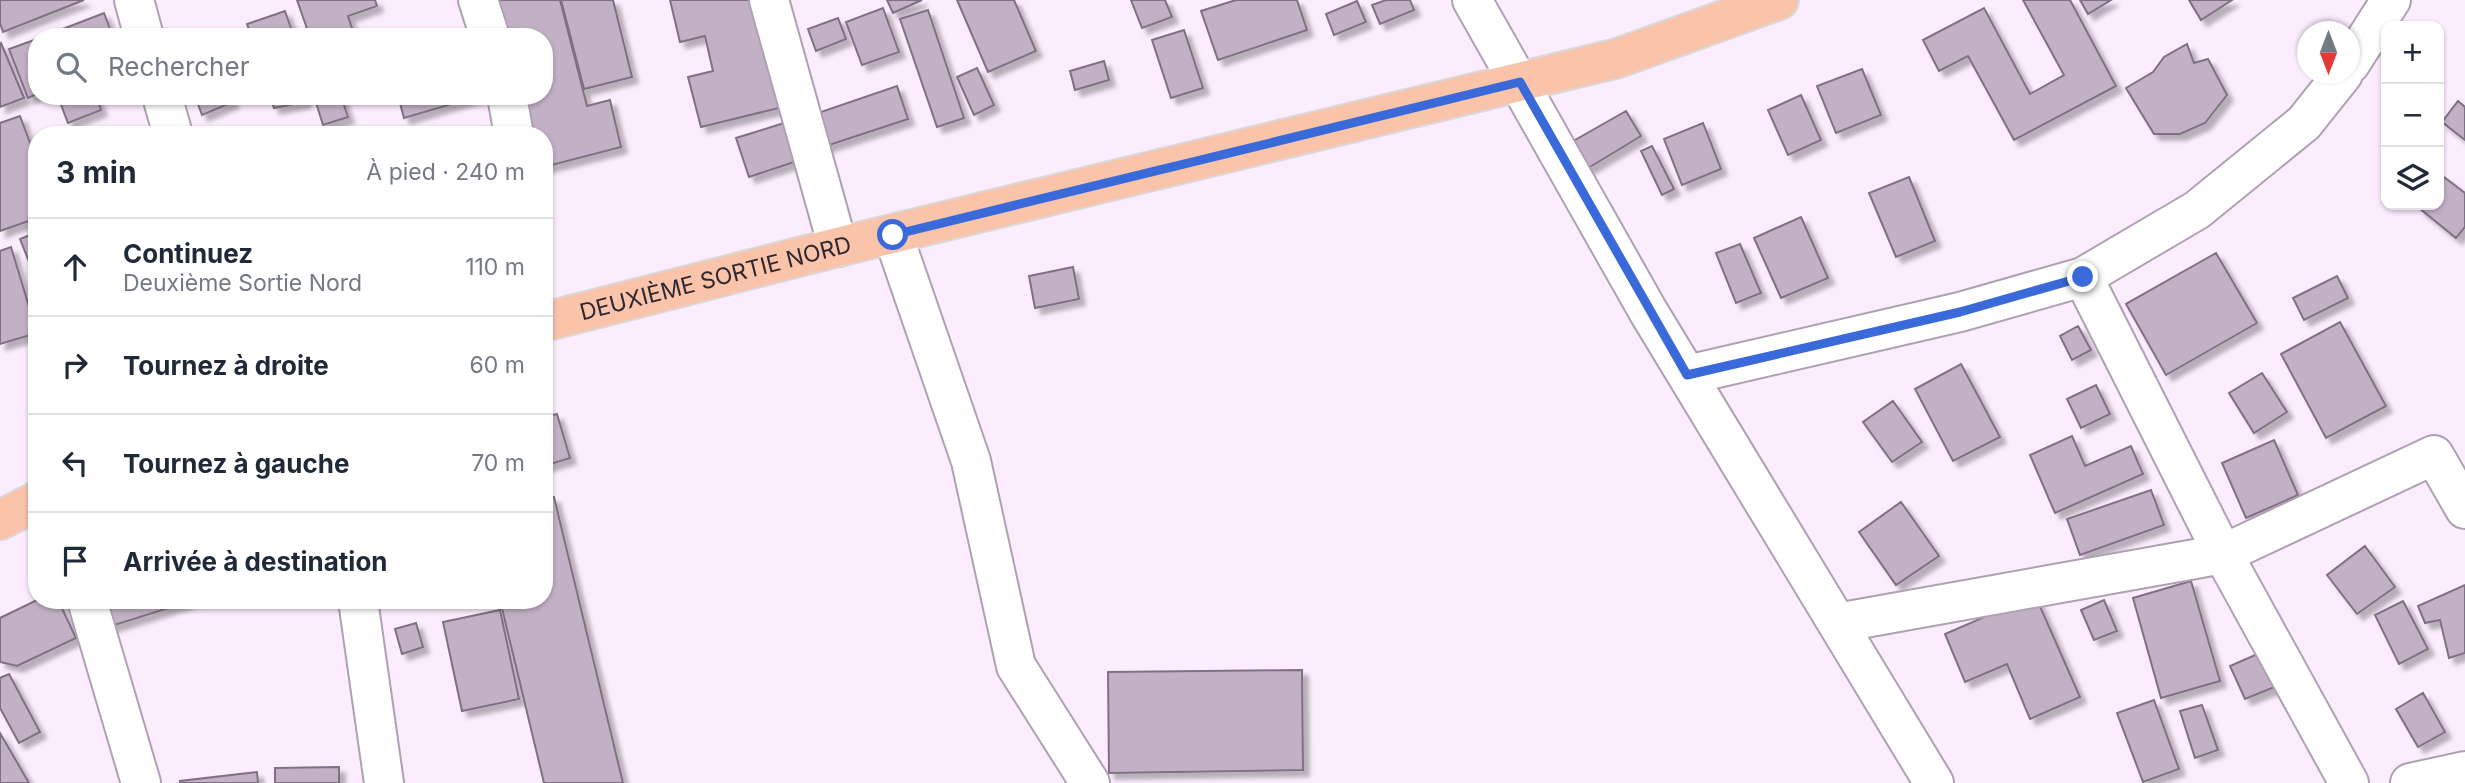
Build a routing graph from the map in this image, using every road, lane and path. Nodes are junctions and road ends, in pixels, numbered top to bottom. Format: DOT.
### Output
graph roads {
  1 [pos="134,0"];
  2 [pos="478,0"];
  3 [pos="769,0"];
  4 [pos="1472,0"];
  5 [pos="2391,0"];
  6 [pos="1776,1"];
  7 [pos="142,28"];
  8 [pos="487,28"];
  9 [pos="2360,48"];
  10 [pos="1520,82"];
  11 [pos="2335,84"];
  12 [pos="165,105"];
  13 [pos="509,105"];
  14 [pos="170,126"];
  15 [pos="512,126"];
  16 [pos="893,235"];
  17 [pos="838,247"];
  18 [pos="2083,277"];
  19 [pos="553,317"];
  20 [pos="1687,375"];
  21 [pos="28,506"];
  22 [pos="2465,509"];
  23 [pos="0,520"];
  24 [pos="2223,554"];
  25 [pos="90,609"];
  26 [pos="359,609"];
  27 [pos="1837,623"];
  28 [pos="2465,771"];
  29 [pos="141,783"];
  30 [pos="384,783"];
  31 [pos="1090,783"];
  32 [pos="1934,783"];
  33 [pos="2349,783"];
  34 [pos="2410,783"];
  1 -- 7 [label="street"];
  2 -- 8 [label="street"];
  3 -- 17 [label="street"];
  4 -- 10 [label="street"];
  5 -- 9 [label="street"];
  6 -- 10 [label="main road, DEUXIÈME SORTIE NORD"];
  10 -- 16 [label="main road, DEUXIÈME SORTIE NORD"];
  10 -- 20 [label="street"];
  11 -- 18 [label="street"];
  12 -- 14 [label="street"];
  13 -- 15 [label="street"];
  16 -- 17 [label="main road, DEUXIÈME SORTIE NORD"];
  16 -- 31 [label="street"];
  17 -- 19 [label="main road, DEUXIÈME SORTIE NORD"];
  18 -- 20 [label="street"];
  18 -- 24 [label="street"];
  20 -- 27 [label="street"];
  21 -- 23 [label="main road"];
  22 -- 24 [label="street"];
  24 -- 27 [label="street"];
  24 -- 33 [label="street"];
  25 -- 29 [label="street"];
  26 -- 30 [label="street"];
  27 -- 32 [label="street"];
  28 -- 34 [label="street"];
}
